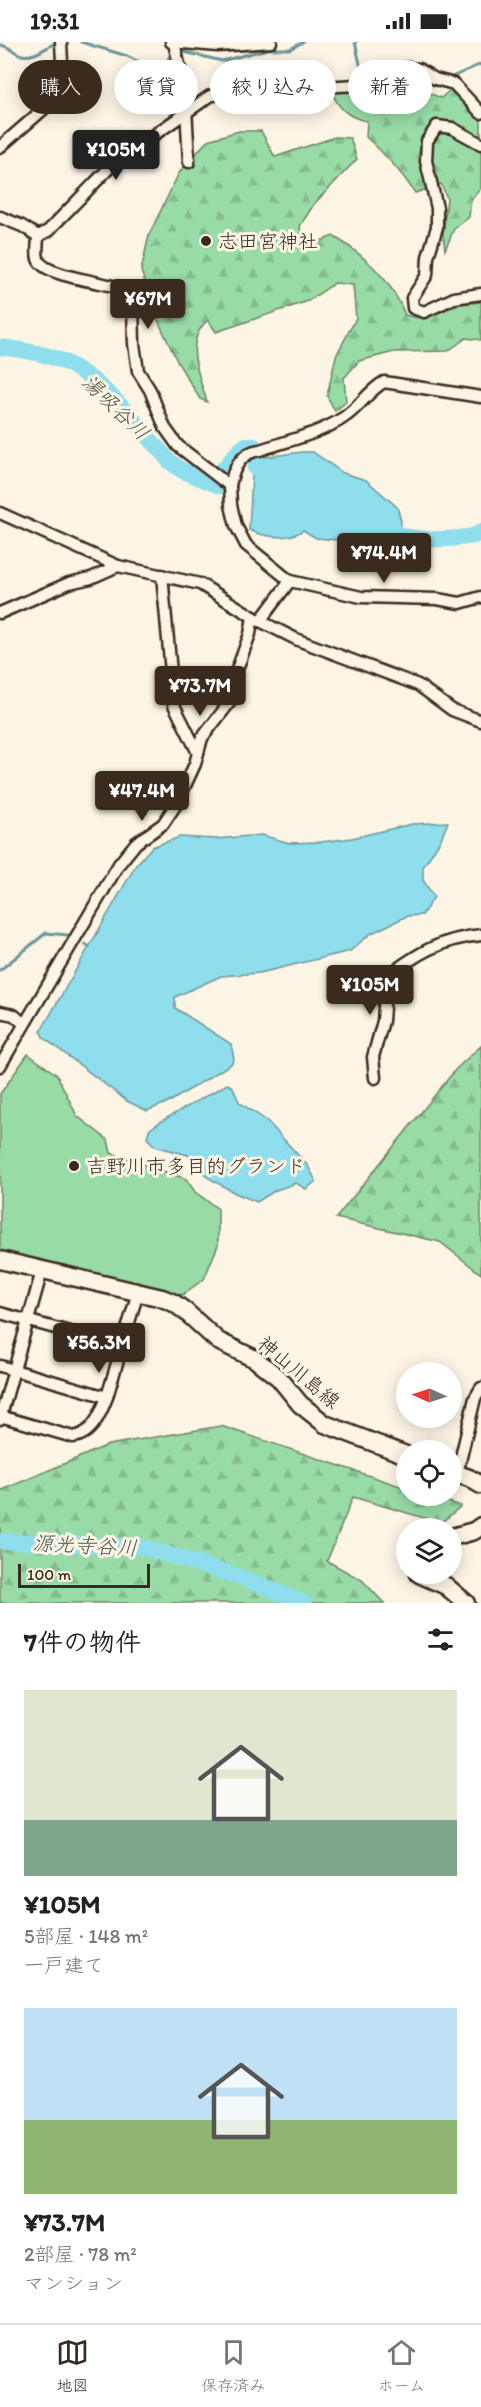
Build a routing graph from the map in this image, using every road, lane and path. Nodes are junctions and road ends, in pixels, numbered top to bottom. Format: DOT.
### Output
graph roads {
  1 [pos="173,42"];
  2 [pos="271,42"];
  3 [pos="61,44"];
  4 [pos="179,60"];
  5 [pos="198,104"];
  6 [pos="481,113"];
  7 [pos="182,114"];
  8 [pos="186,114"];
  9 [pos="481,144"];
  10 [pos="0,147"];
  11 [pos="189,162"];
  12 [pos="0,217"];
  13 [pos="38,236"];
  14 [pos="481,294"];
  15 [pos="481,398"];
  16 [pos="230,486"];
  17 [pos="0,513"];
  18 [pos="118,566"];
  19 [pos="162,575"];
  20 [pos="290,581"];
  21 [pos="481,597"];
  22 [pos="0,613"];
  23 [pos="257,619"];
  24 [pos="481,721"];
  25 [pos="198,753"];
  26 [pos="481,935"];
  27 [pos="0,1012"];
  28 [pos="24,1024"];
  29 [pos="0,1066"];
  30 [pos="375,1078"];
  31 [pos="0,1260"];
  32 [pos="42,1271"];
  33 [pos="138,1293"];
  34 [pos="0,1313"];
  35 [pos="28,1320"];
  36 [pos="121,1346"];
  37 [pos="0,1366"];
  38 [pos="13,1370"];
  39 [pos="481,1388"];
  40 [pos="107,1397"];
  41 [pos="0,1417"];
  42 [pos="462,1444"];
  43 [pos="396,1451"];
  44 [pos="462,1477"];
  45 [pos="481,1485"];
  46 [pos="481,1526"];
  47 [pos="462,1534"];
  48 [pos="442,1584"];
  49 [pos="466,1603"];
  1 -- 2 [label="street"];
  1 -- 4 [label="street"];
  3 -- 10 [label="street"];
  5 -- 6 [label="street"];
  7 -- 13 [label="street"];
  8 -- 11 [label="street"];
  9 -- 14 [label="street"];
  12 -- 13 [label="street"];
  13 -- 16 [label="street"];
  15 -- 16 [label="street"];
  16 -- 20 [label="street"];
  17 -- 18 [label="street"];
  18 -- 19 [label="street"];
  18 -- 22 [label="street"];
  19 -- 23 [label="street"];
  19 -- 25 [label="street"];
  20 -- 21 [label="street"];
  20 -- 23 [label="street"];
  23 -- 24 [label="street"];
  23 -- 25 [label="street"];
  25 -- 28 [label="street"];
  26 -- 30 [label="street"];
  27 -- 28 [label="street"];
  28 -- 29 [label="street"];
  31 -- 32 [label="main road, 神山川島線"];
  32 -- 33 [label="main road, 神山川島線"];
  32 -- 35 [label="street"];
  33 -- 36 [label="street"];
  33 -- 43 [label="main road, 神山川島線"];
  34 -- 35 [label="street"];
  35 -- 36 [label="street"];
  35 -- 38 [label="street"];
  36 -- 40 [label="street"];
  37 -- 38 [label="street"];
  38 -- 40 [label="street"];
  38 -- 41 [label="street"];
  39 -- 42 [label="street"];
  40 -- 41 [label="street"];
  44 -- 45 [label="main road"];
  46 -- 47 [label="main road"];
  48 -- 49 [label="main road"];
}
